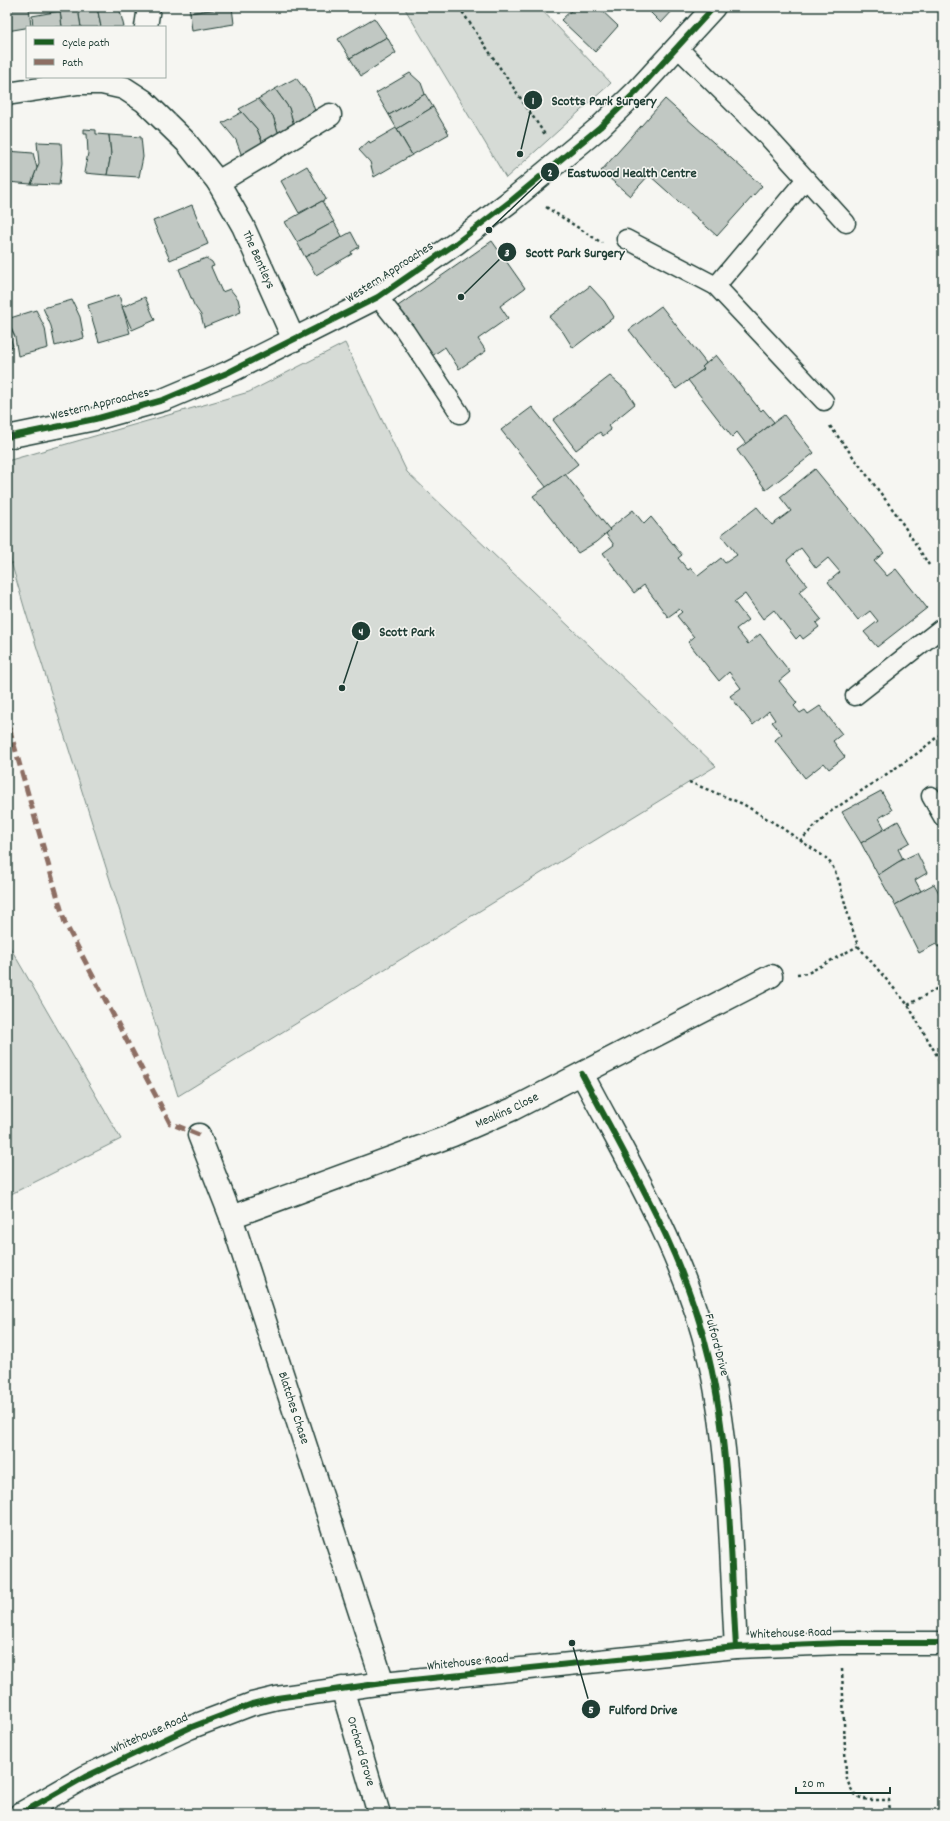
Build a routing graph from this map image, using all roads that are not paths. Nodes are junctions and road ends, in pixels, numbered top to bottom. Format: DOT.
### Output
graph roads {
  1 [pos="149,7"];
  2 [pos="714,7"];
  3 [pos="146,26"];
  4 [pos="678,48"];
  5 [pos="126,83"];
  6 [pos="7,94"];
  7 [pos="330,115"];
  8 [pos="806,179"];
  9 [pos="218,182"];
  10 [pos="846,223"];
  11 [pos="626,239"];
  12 [pos="716,286"];
  13 [pos="378,297"];
  14 [pos="294,340"];
  15 [pos="824,401"];
  16 [pos="460,414"];
  17 [pos="7,437"];
  18 [pos="943,627"];
  19 [pos="855,696"];
  20 [pos="931,796"];
  21 [pos="943,817"];
  22 [pos="770,976"];
  23 [pos="582,1074"];
  24 [pos="199,1135"];
  25 [pos="231,1216"];
  26 [pos="943,1643"];
  27 [pos="736,1647"];
  28 [pos="383,1683"];
  29 [pos="342,1688"];
  30 [pos="20,1814"];
  31 [pos="379,1814"];
  1 -- 3 [label="street"];
  2 -- 4 [label="street, Western Approaches"];
  4 -- 8 [label="lane"];
  4 -- 13 [label="street, Western Approaches"];
  5 -- 6 [label="street, The Bentleys"];
  5 -- 9 [label="street, The Bentleys"];
  7 -- 9 [label="street"];
  8 -- 10 [label="lane"];
  8 -- 12 [label="lane"];
  9 -- 14 [label="street, The Bentleys"];
  11 -- 12 [label="lane"];
  12 -- 15 [label="lane"];
  13 -- 14 [label="street, Western Approaches"];
  13 -- 16 [label="lane"];
  14 -- 17 [label="street, Western Approaches"];
  18 -- 19 [label="lane"];
  20 -- 21 [label="lane"];
  22 -- 23 [label="street, Meakins Close"];
  23 -- 25 [label="street, Meakins Close"];
  23 -- 27 [label="street, Fulford Drive"];
  24 -- 25 [label="street, Blatches Chase"];
  25 -- 28 [label="street, Blatches Chase"];
  26 -- 27 [label="street, Whitehouse Road"];
  27 -- 28 [label="street, Whitehouse Road"];
  28 -- 29 [label="street, Whitehouse Road"];
  29 -- 30 [label="street, Whitehouse Road"];
  29 -- 31 [label="street, Orchard Grove"];
}
